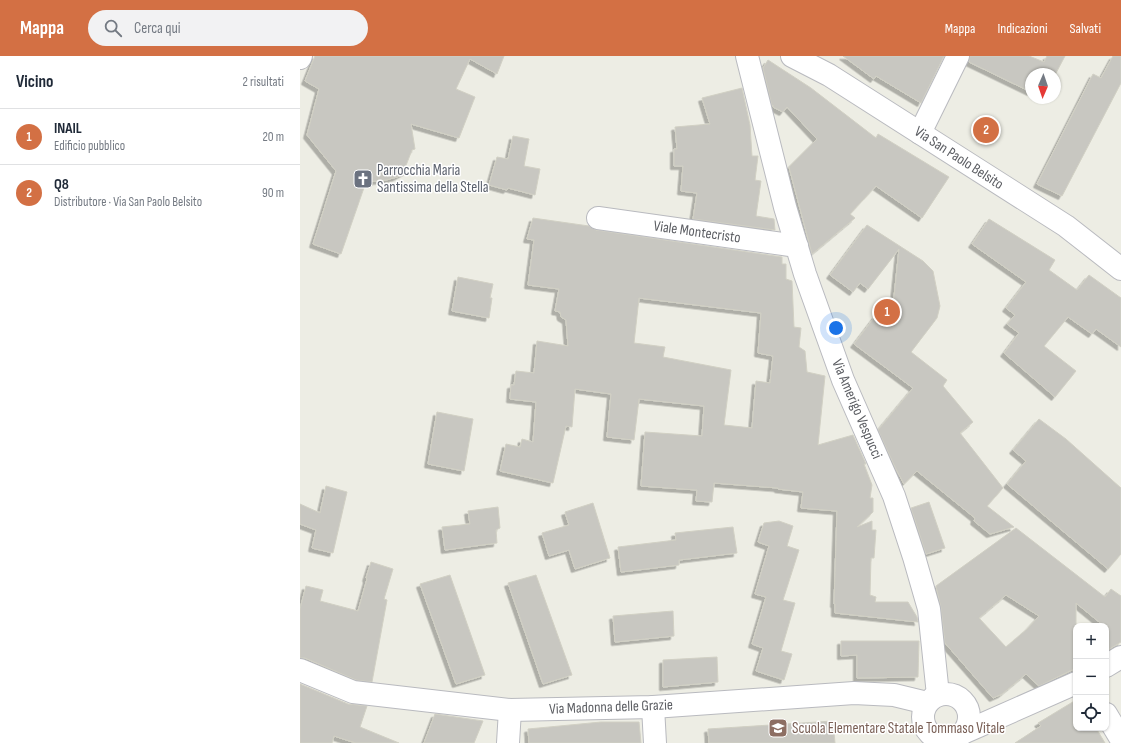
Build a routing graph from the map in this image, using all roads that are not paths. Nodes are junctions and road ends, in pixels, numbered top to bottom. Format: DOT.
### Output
graph roads {
  1 [pos="747,56"];
  2 [pos="792,56"];
  3 [pos="958,56"];
  4 [pos="920,133"];
  5 [pos="598,218"];
  6 [pos="797,246"];
  7 [pos="1121,269"];
  8 [pos="1121,657"];
  9 [pos="1109,664"];
  10 [pos="300,670"];
  11 [pos="1073,684"];
  12 [pos="933,699"];
  13 [pos="653,707"];
  14 [pos="510,710"];
  15 [pos="1109,719"];
  16 [pos="965,732"];
  17 [pos="926,738"];
  18 [pos="1121,739"];
  19 [pos="508,743"];
  20 [pos="655,743"];
  1 -- 6 [label="street, Via Amerigo Vespucci"];
  2 -- 4 [label="street, Via San Paolo Belsito"];
  3 -- 4 [label="street"];
  4 -- 7 [label="street, Via San Paolo Belsito"];
  5 -- 6 [label="street, Viale Montecristo"];
  6 -- 12 [label="street, Via Amerigo Vespucci"];
  8 -- 9 [label="street"];
  10 -- 14 [label="street, Via Madonna delle Grazie"];
  11 -- 16 [label="street"];
  12 -- 13 [label="street, Via Madonna delle Grazie"];
  12 -- 16 [label="street"];
  12 -- 17 [label="street"];
  13 -- 14 [label="street, Via Madonna delle Grazie"];
  13 -- 20 [label="street"];
  14 -- 19 [label="street"];
  15 -- 18 [label="street"];
  16 -- 17 [label="street"];
}
